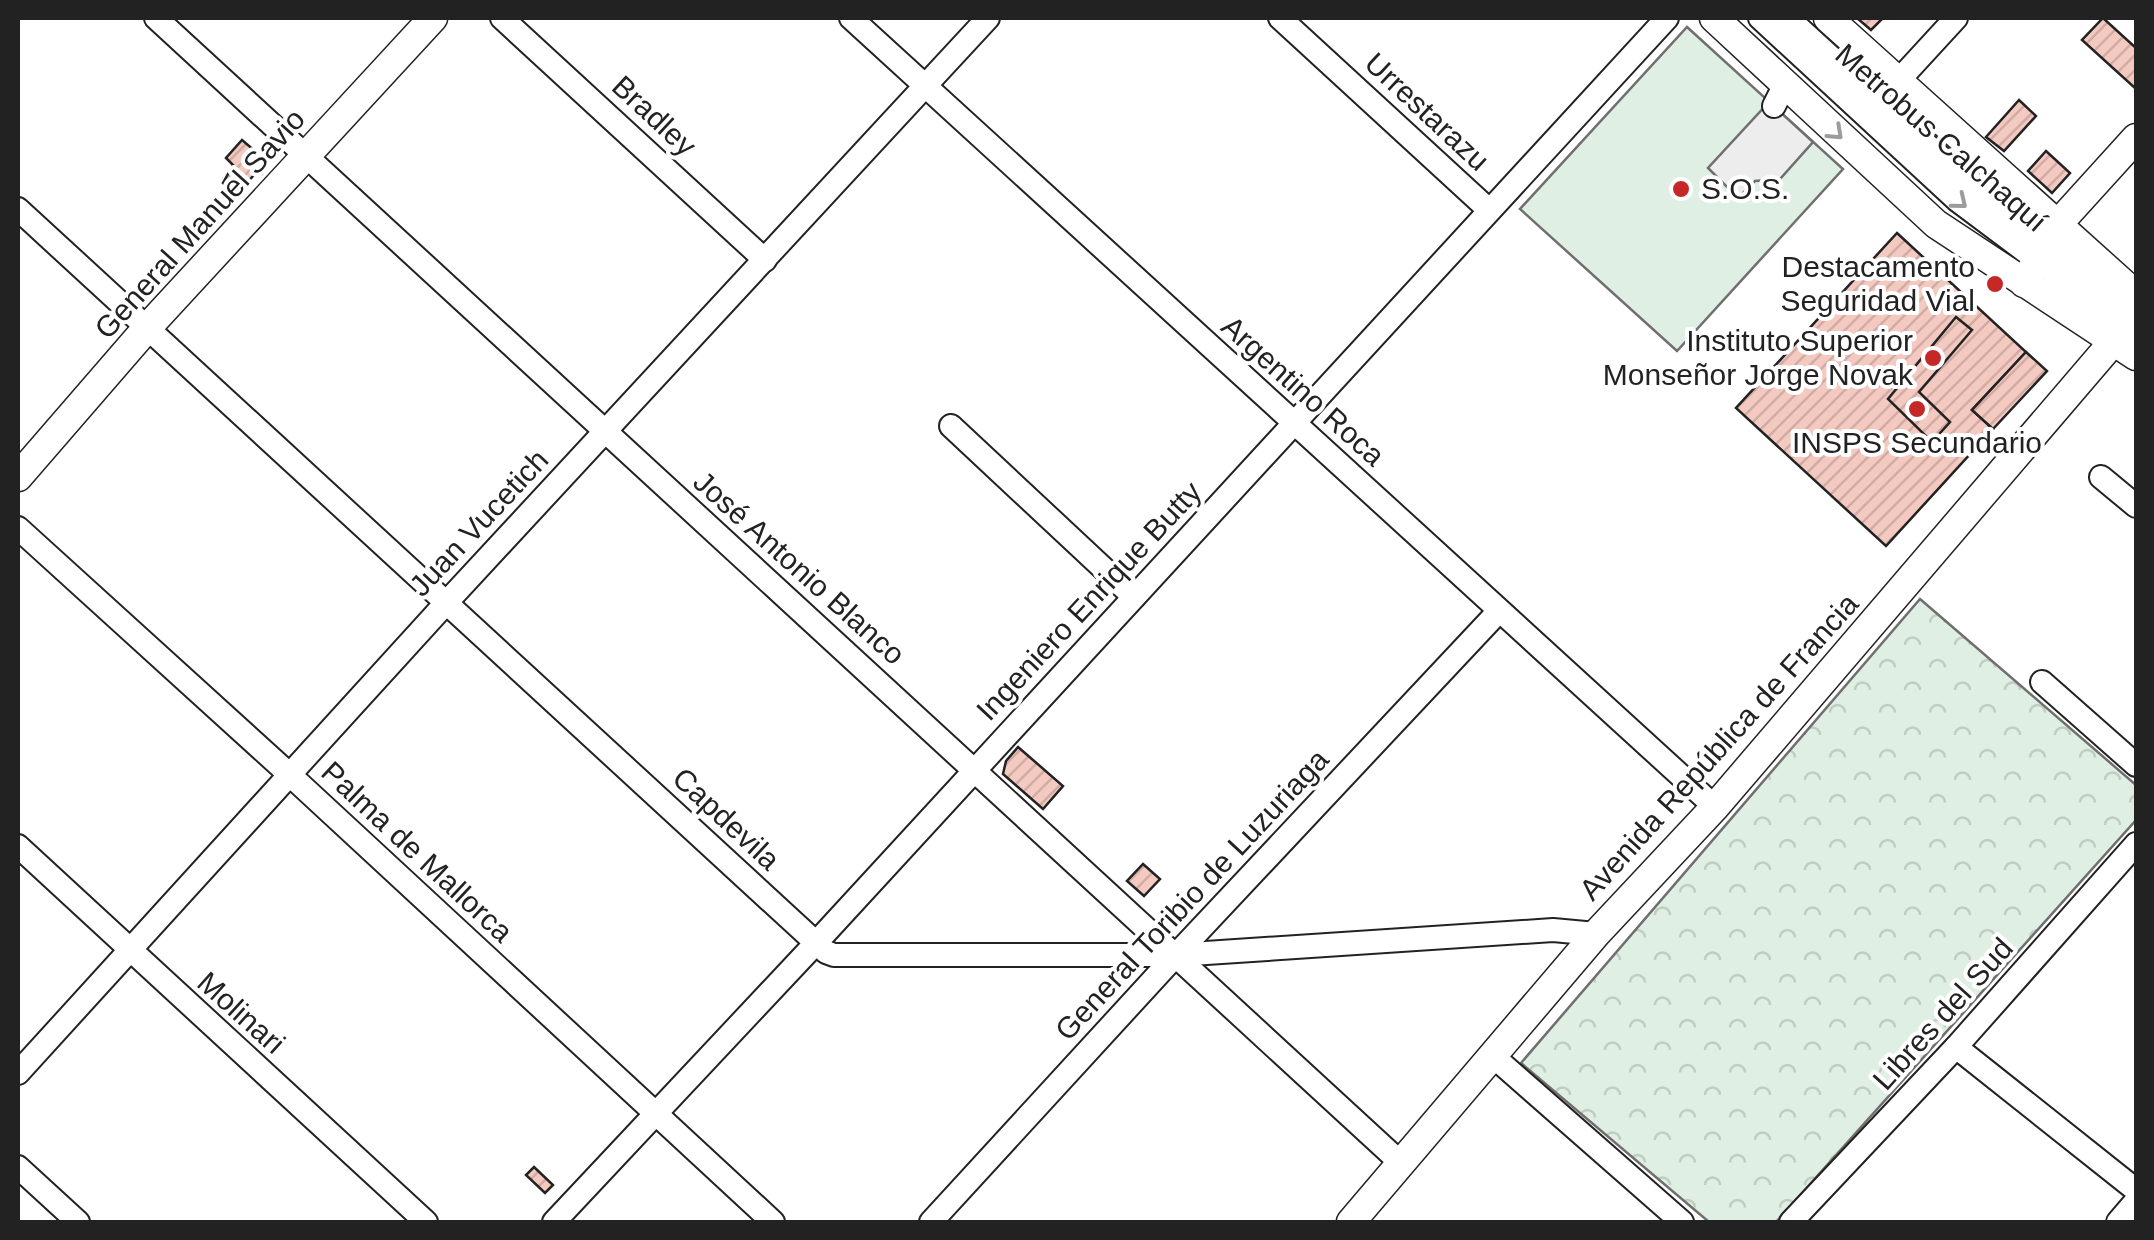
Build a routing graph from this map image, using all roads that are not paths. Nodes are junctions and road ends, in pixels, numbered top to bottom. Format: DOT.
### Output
graph roads {
  1 [pos="156,18"];
  2 [pos="433,18"];
  3 [pos="502,18"];
  4 [pos="851,18"];
  5 [pos="988,18"];
  6 [pos="1280,18"];
  7 [pos="1666,18"];
  8 [pos="1714,18"];
  9 [pos="1760,18"];
  10 [pos="1788,18"];
  11 [pos="1828,18"];
  12 [pos="1956,18"];
  13 [pos="1899,80"];
  14 [pos="925,86"];
  15 [pos="2136,138"];
  16 [pos="306,155"];
  17 [pos="18,209"];
  18 [pos="1489,210"];
  19 [pos="2041,253"];
  20 [pos="766,260"];
  21 [pos="2136,295"];
  22 [pos="147,328"];
  23 [pos="2131,331"];
  24 [pos="1294,422"];
  25 [pos="951,426"];
  26 [pos="606,432"];
  27 [pos="18,477"];
  28 [pos="2101,477"];
  29 [pos="2136,506"];
  30 [pos="18,528"];
  31 [pos="1134,596"];
  32 [pos="446,603"];
  33 [pos="1499,611"];
  34 [pos="2042,682"];
  35 [pos="2136,764"];
  36 [pos="975,769"];
  37 [pos="290,775"];
  38 [pos="1715,807"];
  39 [pos="2136,844"];
  40 [pos="18,846"];
  41 [pos="1596,934"];
  42 [pos="815,944"];
  43 [pos="129,951"];
  44 [pos="1176,955"];
  45 [pos="1956,1047"];
  46 [pos="1494,1057"];
  47 [pos="18,1073"];
  48 [pos="655,1115"];
  49 [pos="1402,1164"];
  50 [pos="18,1167"];
  51 [pos="2136,1190"];
  52 [pos="2136,1201"];
  53 [pos="78,1222"];
  54 [pos="426,1222"];
  55 [pos="554,1222"];
  56 [pos="772,1222"];
  57 [pos="931,1222"];
  58 [pos="1351,1222"];
  59 [pos="1682,1222"];
  60 [pos="1791,1222"];
  61 [pos="2118,1222"];
  1 -- 16 [label="street, José Antonio Blanco"];
  2 -- 16 [label="main road, General Manuel Savio"];
  3 -- 20 [label="street, Bradley"];
  4 -- 14 [label="street, Argentino Roca"];
  5 -- 14 [label="street, Juan Vucetich"];
  6 -- 18 [label="street, Urrestarazu"];
  7 -- 18 [label="street, Ingeniero Enrique Butty"];
  8 -- 19 [label="main road, one-way"];
  9 -- 19 [label="street, Metrobus Calchaquí, one-way"];
  10 -- 19 [label="street, Metrobus Calchaquí"];
  11 -- 13 [label="main road"];
  12 -- 13 [label="street"];
  13 -- 19 [label="main road"];
  14 -- 20 [label="street, Juan Vucetich"];
  14 -- 24 [label="street, Argentino Roca"];
  15 -- 19 [label="main road"];
  16 -- 22 [label="main road, General Manuel Savio"];
  16 -- 26 [label="street, José Antonio Blanco"];
  17 -- 22 [label="street, Capdevila"];
  18 -- 24 [label="street, Ingeniero Enrique Butty"];
  19 -- 21 [label="main road"];
  19 -- 23 [label="main road"];
  19 -- 23 [label="street, Metrobus Calchaquí"];
  20 -- 26 [label="street, Juan Vucetich"];
  22 -- 27 [label="main road, General Manuel Savio"];
  22 -- 32 [label="street, Capdevila"];
  23 -- 38 [label="main road, Avenida República de Francia"];
  24 -- 31 [label="street, Ingeniero Enrique Butty"];
  24 -- 33 [label="street, Argentino Roca"];
  25 -- 31 [label="street"];
  26 -- 32 [label="street, Juan Vucetich"];
  26 -- 36 [label="street, José Antonio Blanco"];
  28 -- 29 [label="street"];
  30 -- 37 [label="street, Palma de Mallorca"];
  31 -- 36 [label="street, Ingeniero Enrique Butty"];
  32 -- 37 [label="street, Juan Vucetich"];
  32 -- 42 [label="street, Capdevila"];
  33 -- 38 [label="street, Argentino Roca"];
  33 -- 44 [label="street, General Toribio de Luzuriaga"];
  34 -- 35 [label="street"];
  36 -- 42 [label="street, Ingeniero Enrique Butty"];
  36 -- 44 [label="street, José Antonio Blanco"];
  37 -- 43 [label="street, Juan Vucetich"];
  37 -- 48 [label="street, Palma de Mallorca"];
  38 -- 41 [label="main road, Avenida República de Francia"];
  39 -- 45 [label="street, Libres del Sud"];
  40 -- 43 [label="street, Molinari"];
  41 -- 44 [label="street, Capdevila"];
  41 -- 46 [label="main road, Avenida República de Francia"];
  42 -- 44 [label="street, Capdevila"];
  42 -- 48 [label="street, Ingeniero Enrique Butty"];
  43 -- 47 [label="street, Juan Vucetich"];
  43 -- 54 [label="street, Molinari"];
  44 -- 49 [label="street, José Antonio Blanco"];
  44 -- 57 [label="street, General Toribio de Luzuriaga"];
  45 -- 51 [label="street"];
  45 -- 60 [label="street, Libres del Sud"];
  46 -- 49 [label="main road, Avenida República de Francia"];
  46 -- 59 [label="street"];
  48 -- 55 [label="street, Ingeniero Enrique Butty"];
  48 -- 56 [label="street, Palma de Mallorca"];
  49 -- 58 [label="main road, Avenida República de Francia"];
  50 -- 53 [label="street"];
  52 -- 61 [label="street"];
}
